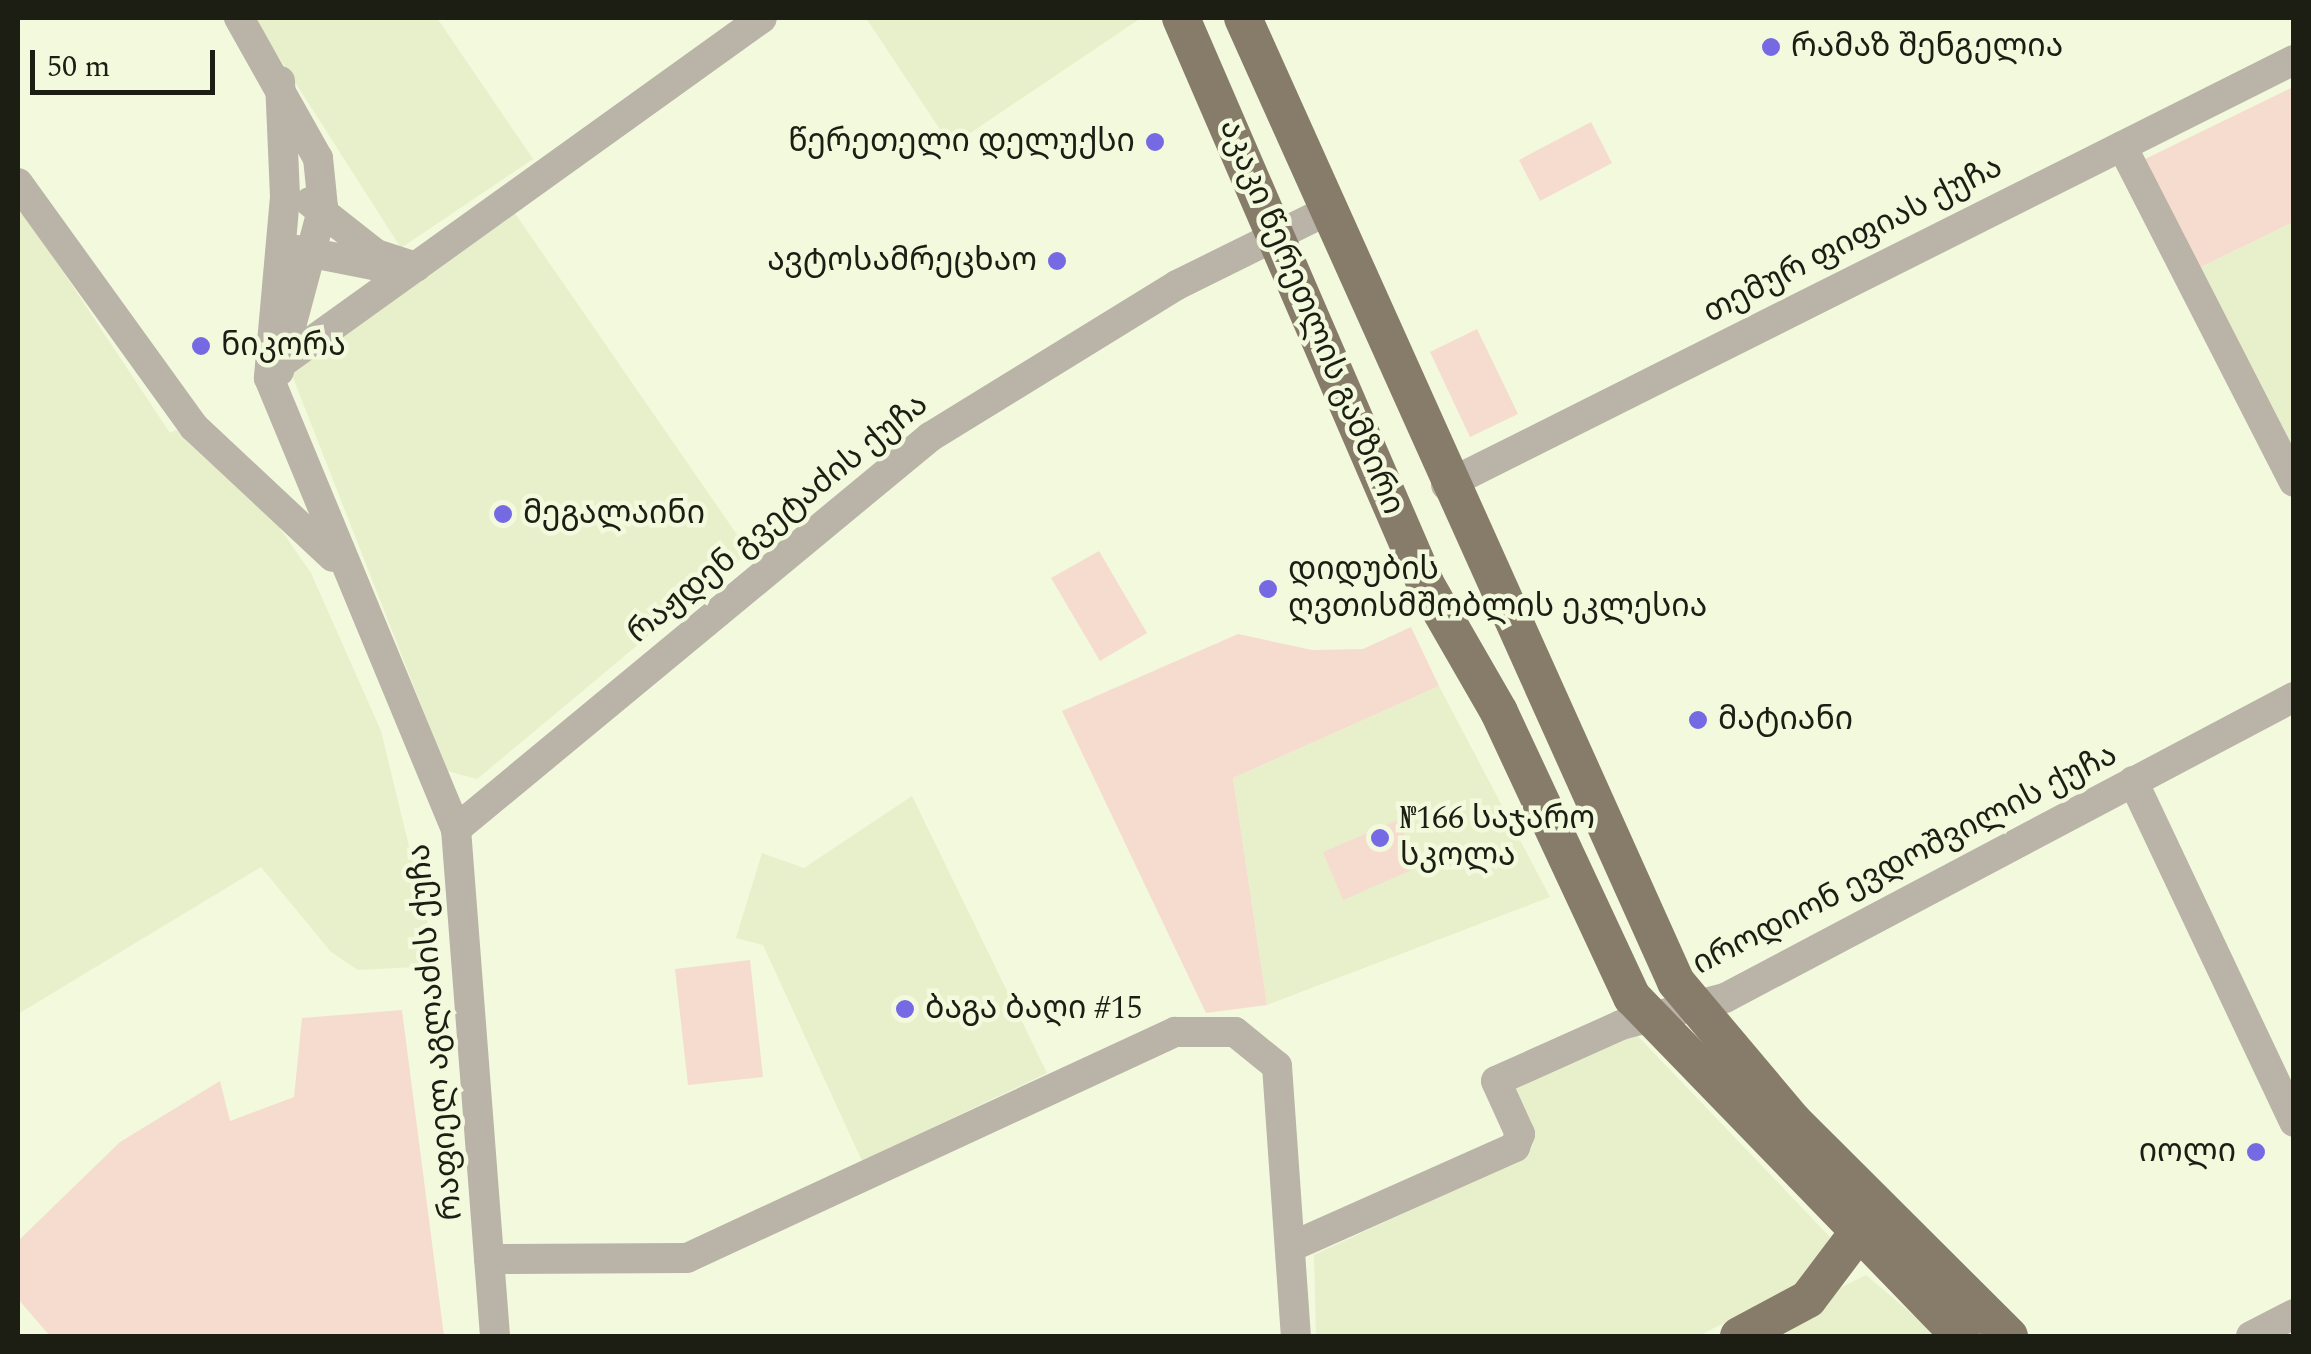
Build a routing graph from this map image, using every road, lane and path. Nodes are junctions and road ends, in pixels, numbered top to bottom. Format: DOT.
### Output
graph roads {
  1 [pos="239,18"];
  2 [pos="762,18"];
  3 [pos="1181,18"];
  4 [pos="1243,18"];
  5 [pos="2294,60"];
  6 [pos="280,81"];
  7 [pos="2122,146"];
  8 [pos="18,183"];
  9 [pos="285,197"];
  10 [pos="323,206"];
  11 [pos="1325,212"];
  12 [pos="1279,234"];
  13 [pos="278,244"];
  14 [pos="314,255"];
  15 [pos="416,267"];
  16 [pos="280,364"];
  17 [pos="276,398"];
  18 [pos="2294,482"];
  19 [pos="1446,485"];
  20 [pos="340,564"];
  21 [pos="2294,697"];
  22 [pos="2133,781"];
  23 [pos="456,829"];
  24 [pos="1696,1008"];
  25 [pos="1651,1018"];
  26 [pos="2294,1122"];
  27 [pos="1857,1234"];
  28 [pos="1295,1245"];
  29 [pos="489,1258"];
  30 [pos="2294,1314"];
  31 [pos="495,1336"];
  32 [pos="1296,1336"];
  33 [pos="1739,1336"];
  34 [pos="1960,1336"];
  35 [pos="2009,1336"];
  36 [pos="2252,1336"];
  1 -- 6 [label="street, რაფიელ აგლაძის ქუჩა"];
  2 -- 15 [label="street"];
  3 -- 12 [label="main road, აკაკი წერეთლის გამზირი"];
  4 -- 11 [label="main road, აკაკი წერეთლის გამზირი"];
  5 -- 7 [label="street, თემურ ფიფიას ქუჩა"];
  6 -- 9 [label="street, რაფიელ აგლაძის ქუჩა"];
  6 -- 10 [label="street, რაფიელ აგლაძის ქუჩა"];
  7 -- 18 [label="street"];
  7 -- 19 [label="street, თემურ ფიფიას ქუჩა"];
  8 -- 20 [label="street"];
  9 -- 10 [label="street"];
  9 -- 13 [label="street, რაფიელ აგლაძის ქუჩა"];
  10 -- 14 [label="street, რაფიელ აგლაძის ქუჩა"];
  10 -- 15 [label="street"];
  11 -- 12 [label="street, რაჟდენ გვეტაძის ქუჩა"];
  11 -- 19 [label="main road, აკაკი წერეთლის გამზირი"];
  12 -- 23 [label="street, რაჟდენ გვეტაძის ქუჩა"];
  12 -- 25 [label="main road, აკაკი წერეთლის გამზირი"];
  13 -- 14 [label="street"];
  13 -- 17 [label="street, რაფიელ აგლაძის ქუჩა"];
  14 -- 15 [label="street"];
  14 -- 16 [label="street, რაფიელ აგლაძის ქუჩა"];
  15 -- 16 [label="street"];
  16 -- 17 [label="street, რაფიელ აგლაძის ქუჩა"];
  17 -- 20 [label="street, რაფიელ აგლაძის ქუჩა"];
  19 -- 24 [label="main road, აკაკი წერეთლის გამზირი"];
  20 -- 23 [label="street, რაფიელ აგლაძის ქუჩა"];
  21 -- 22 [label="street, იროდიონ ევდოშვილის ქუჩა"];
  22 -- 24 [label="street, იროდიონ ევდოშვილის ქუჩა"];
  22 -- 26 [label="street"];
  23 -- 29 [label="street, რაფიელ აგლაძის ქუჩა"];
  24 -- 25 [label="street, იროდიონ ევდოშვილის ქუჩა"];
  24 -- 35 [label="main road, აკაკი წერეთლის გამზირი"];
  25 -- 27 [label="main road, აკაკი წერეთლის გამზირი"];
  25 -- 28 [label="street, იროდიონ ევდოშვილის ქუჩა"];
  27 -- 33 [label="main road"];
  27 -- 34 [label="main road, აკაკი წერეთლის გამზირი"];
  28 -- 29 [label="street"];
  28 -- 32 [label="street"];
  29 -- 31 [label="street, რაფიელ აგლაძის ქუჩა"];
  30 -- 36 [label="street"];
}
